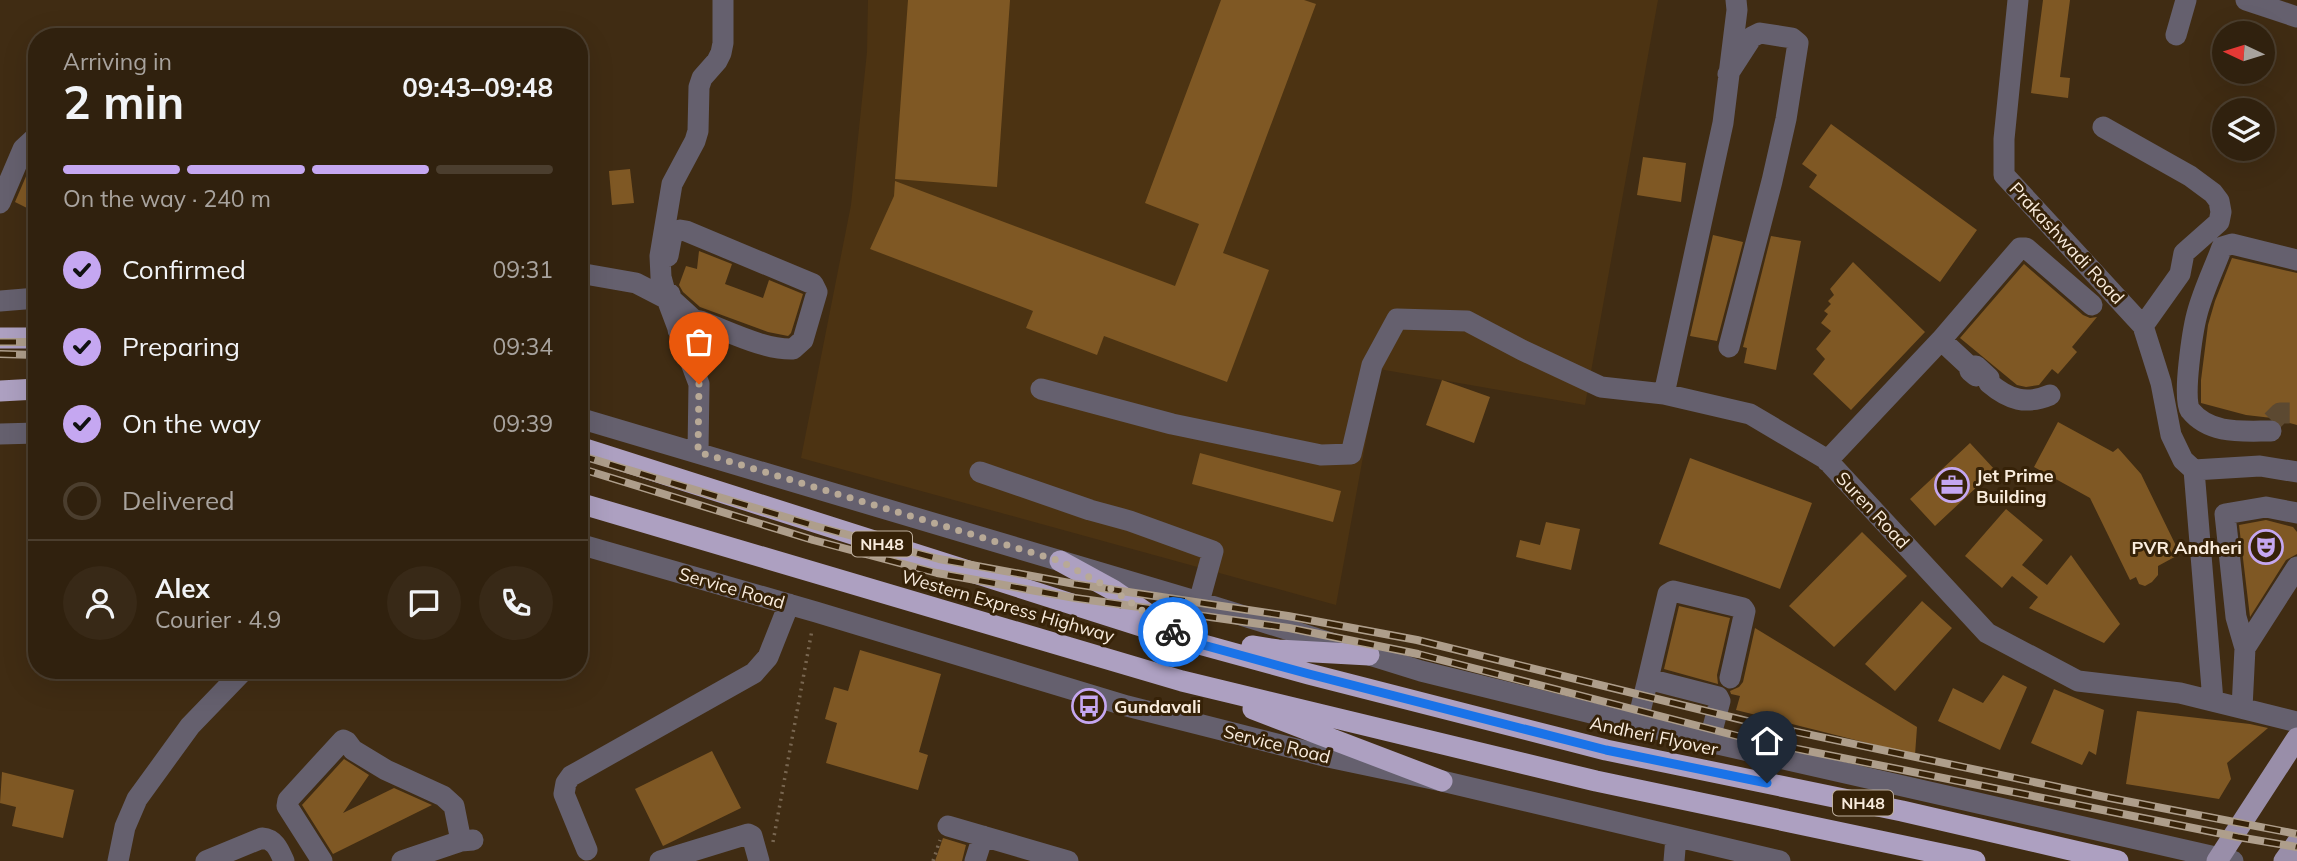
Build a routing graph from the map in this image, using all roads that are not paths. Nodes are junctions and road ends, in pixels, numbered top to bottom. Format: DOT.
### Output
graph roads {
  1 [pos="723,0"];
  2 [pos="1736,0"];
  3 [pos="2018,0"];
  4 [pos="2186,0"];
  5 [pos="2246,0"];
  6 [pos="2297,17"];
  7 [pos="2176,35"];
  8 [pos="1728,74"];
  9 [pos="2103,127"];
  10 [pos="28,144"];
  11 [pos="0,203"];
  12 [pos="2297,260"];
  13 [pos="588,275"];
  14 [pos="28,299"];
  15 [pos="667,299"];
  16 [pos="0,301"];
  17 [pos="2092,305"];
  18 [pos="686,325"];
  19 [pos="2143,326"];
  20 [pos="0,338"];
  21 [pos="28,338"];
  22 [pos="1941,340"];
  23 [pos="1729,347"];
  24 [pos="28,389"];
  25 [pos="1041,390"];
  26 [pos="0,391"];
  27 [pos="1664,394"];
  28 [pos="2050,395"];
  29 [pos="588,421"];
  30 [pos="0,433"];
  31 [pos="28,433"];
  32 [pos="588,450"];
  33 [pos="698,452"];
  34 [pos="1828,461"];
  35 [pos="2266,467"];
  36 [pos="2194,470"];
  37 [pos="980,472"];
  38 [pos="2297,472"];
  39 [pos="588,506"];
  40 [pos="2297,513"];
  41 [pos="2225,514"];
  42 [pos="2197,518"];
  43 [pos="588,547"];
  44 [pos="1060,561"];
  45 [pos="2297,567"];
  46 [pos="2233,593"];
  47 [pos="2204,594"];
  48 [pos="1199,602"];
  49 [pos="789,604"];
  50 [pos="1185,640"];
  51 [pos="2245,648"];
  52 [pos="1369,655"];
  53 [pos="1730,678"];
  54 [pos="235,679"];
  55 [pos="1648,679"];
  56 [pos="1182,681"];
  57 [pos="2213,701"];
  58 [pos="2242,708"];
  59 [pos="2297,722"];
  60 [pos="1637,724"];
  61 [pos="2297,738"];
  62 [pos="1709,742"];
  63 [pos="1442,781"];
  64 [pos="948,826"];
  65 [pos="983,836"];
  66 [pos="1676,837"];
  67 [pos="2297,843"];
  68 [pos="587,850"];
  69 [pos="1026,855"];
  70 [pos="693,856"];
  71 [pos="2223,860"];
  72 [pos="118,861"];
  73 [pos="206,861"];
  74 [pos="284,861"];
  75 [pos="322,861"];
  76 [pos="402,861"];
  77 [pos="660,861"];
  78 [pos="759,861"];
  79 [pos="975,861"];
  80 [pos="1068,861"];
  81 [pos="1674,861"];
  82 [pos="1780,861"];
  83 [pos="1975,861"];
  84 [pos="2118,861"];
  85 [pos="2284,861"];
  1 -- 15 [label="street"];
  2 -- 8 [label="street"];
  3 -- 19 [label="street, Prakashwadi Road"];
  4 -- 7 [label="street"];
  5 -- 6 [label="street"];
  8 -- 23 [label="street"];
  8 -- 27 [label="street"];
  9 -- 19 [label="street"];
  10 -- 11 [label="street"];
  12 -- 35 [label="street"];
  13 -- 15 [label="street"];
  14 -- 16 [label="street"];
  15 -- 18 [label="street"];
  17 -- 22 [label="street"];
  18 -- 18 [label="street"];
  18 -- 33 [label="street"];
  19 -- 36 [label="street, Prakashwadi Road"];
  20 -- 21 [label="highway"];
  22 -- 28 [label="street"];
  22 -- 34 [label="street"];
  24 -- 26 [label="highway"];
  25 -- 27 [label="street, Suren Road"];
  27 -- 34 [label="street, Suren Road"];
  29 -- 33 [label="street"];
  30 -- 31 [label="street"];
  32 -- 50 [label="highway, Western Express Highway / NH48"];
  33 -- 44 [label="street"];
  34 -- 57 [label="street, Suren Road"];
  35 -- 36 [label="street"];
  35 -- 38 [label="street"];
  36 -- 42 [label="street"];
  37 -- 48 [label="street"];
  39 -- 56 [label="highway, Western Express Highway / NH48"];
  40 -- 41 [label="street"];
  41 -- 42 [label="street"];
  41 -- 46 [label="street"];
  42 -- 47 [label="street"];
  43 -- 49 [label="street, Service Road"];
  44 -- 48 [label="street"];
  44 -- 50 [label="highway"];
  45 -- 51 [label="street"];
  46 -- 47 [label="street"];
  46 -- 51 [label="street"];
  47 -- 57 [label="street"];
  48 -- 52 [label="street"];
  49 -- 63 [label="street, Service Road"];
  49 -- 68 [label="street"];
  50 -- 52 [label="highway"];
  50 -- 84 [label="highway, Andheri Flyover / NH48"];
  51 -- 58 [label="street"];
  52 -- 60 [label="street"];
  53 -- 55 [label="street"];
  54 -- 72 [label="street"];
  55 -- 60 [label="street"];
  55 -- 62 [label="street"];
  56 -- 63 [label="highway"];
  56 -- 83 [label="highway, NH48"];
  57 -- 58 [label="street, Suren Road"];
  58 -- 59 [label="street, Suren Road"];
  60 -- 62 [label="street"];
  61 -- 71 [label="main road"];
  62 -- 71 [label="street"];
  63 -- 66 [label="street, Service Road"];
  64 -- 65 [label="street"];
  65 -- 69 [label="street"];
  65 -- 79 [label="street"];
  66 -- 81 [label="street"];
  66 -- 82 [label="street, Service Road"];
  67 -- 85 [label="main road"];
  69 -- 80 [label="street"];
  70 -- 77 [label="street"];
  70 -- 78 [label="street"];
  73 -- 74 [label="street"];
  75 -- 76 [label="street"];
}
